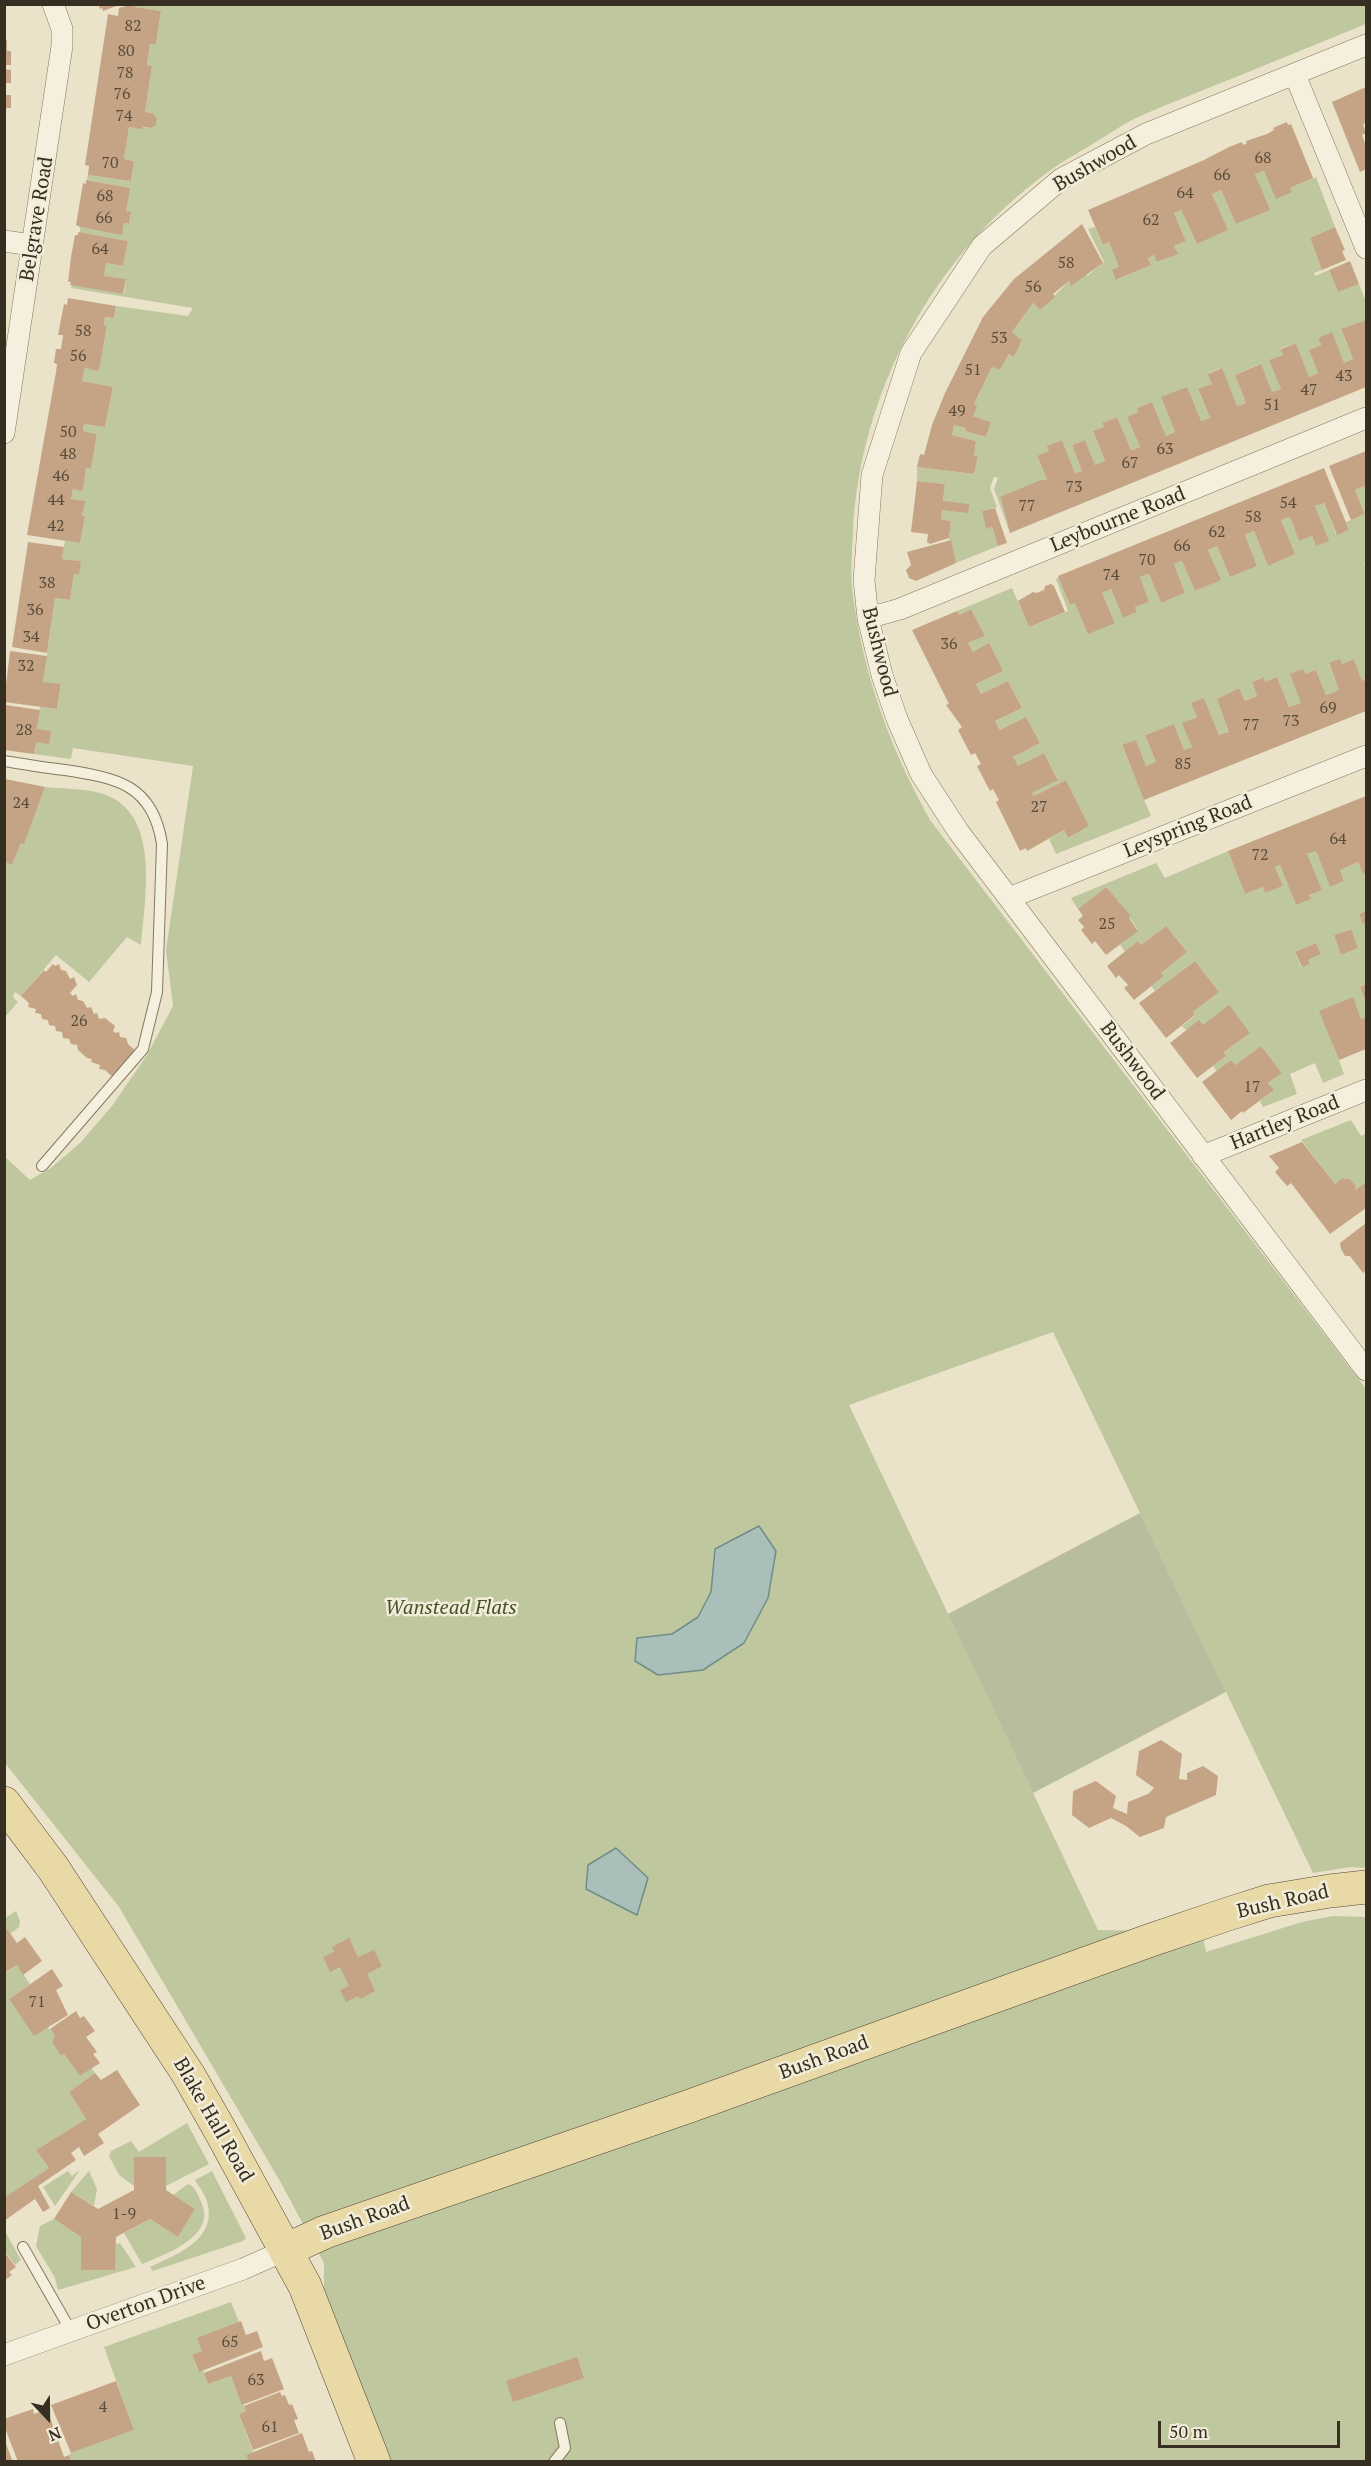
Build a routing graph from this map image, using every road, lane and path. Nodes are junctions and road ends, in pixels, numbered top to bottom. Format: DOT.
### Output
graph roads {
  1 [pos="54,4"];
  2 [pos="1366,45"];
  3 [pos="1295,75"];
  4 [pos="4,241"];
  5 [pos="32,245"];
  6 [pos="1366,248"];
  7 [pos="1366,418"];
  8 [pos="4,433"];
  9 [pos="868,618"];
  10 [pos="1366,756"];
  11 [pos="4,761"];
  12 [pos="1010,898"];
  13 [pos="1366,1090"];
  14 [pos="1203,1156"];
  15 [pos="42,1166"];
  16 [pos="1366,1370"];
  17 [pos="6,1809"];
  18 [pos="1366,1887"];
  19 [pos="23,2247"];
  20 [pos="286,2250"];
  21 [pos="71,2331"];
  22 [pos="4,2355"];
  23 [pos="560,2423"];
  24 [pos="374,2462"];
  25 [pos="554,2462"];
  1 -- 5 [label="street, Belgrave Road"];
  2 -- 3 [label="street, Bushwood"];
  3 -- 6 [label="street"];
  3 -- 9 [label="street, Bushwood"];
  4 -- 5 [label="street"];
  5 -- 8 [label="street, Belgrave Road"];
  7 -- 9 [label="street, Leybourne Road"];
  9 -- 12 [label="street, Bushwood"];
  10 -- 12 [label="street, Leyspring Road"];
  11 -- 15 [label="lane"];
  12 -- 14 [label="street, Bushwood"];
  13 -- 14 [label="street, Hartley Road"];
  14 -- 16 [label="street, Bushwood"];
  17 -- 20 [label="main road, Blake Hall Road"];
  18 -- 20 [label="main road, Bush Road"];
  19 -- 21 [label="lane"];
  20 -- 21 [label="street, Overton Drive"];
  20 -- 24 [label="main road, Blake Hall Road"];
  21 -- 22 [label="street, Overton Drive"];
  23 -- 25 [label="lane"];
}
